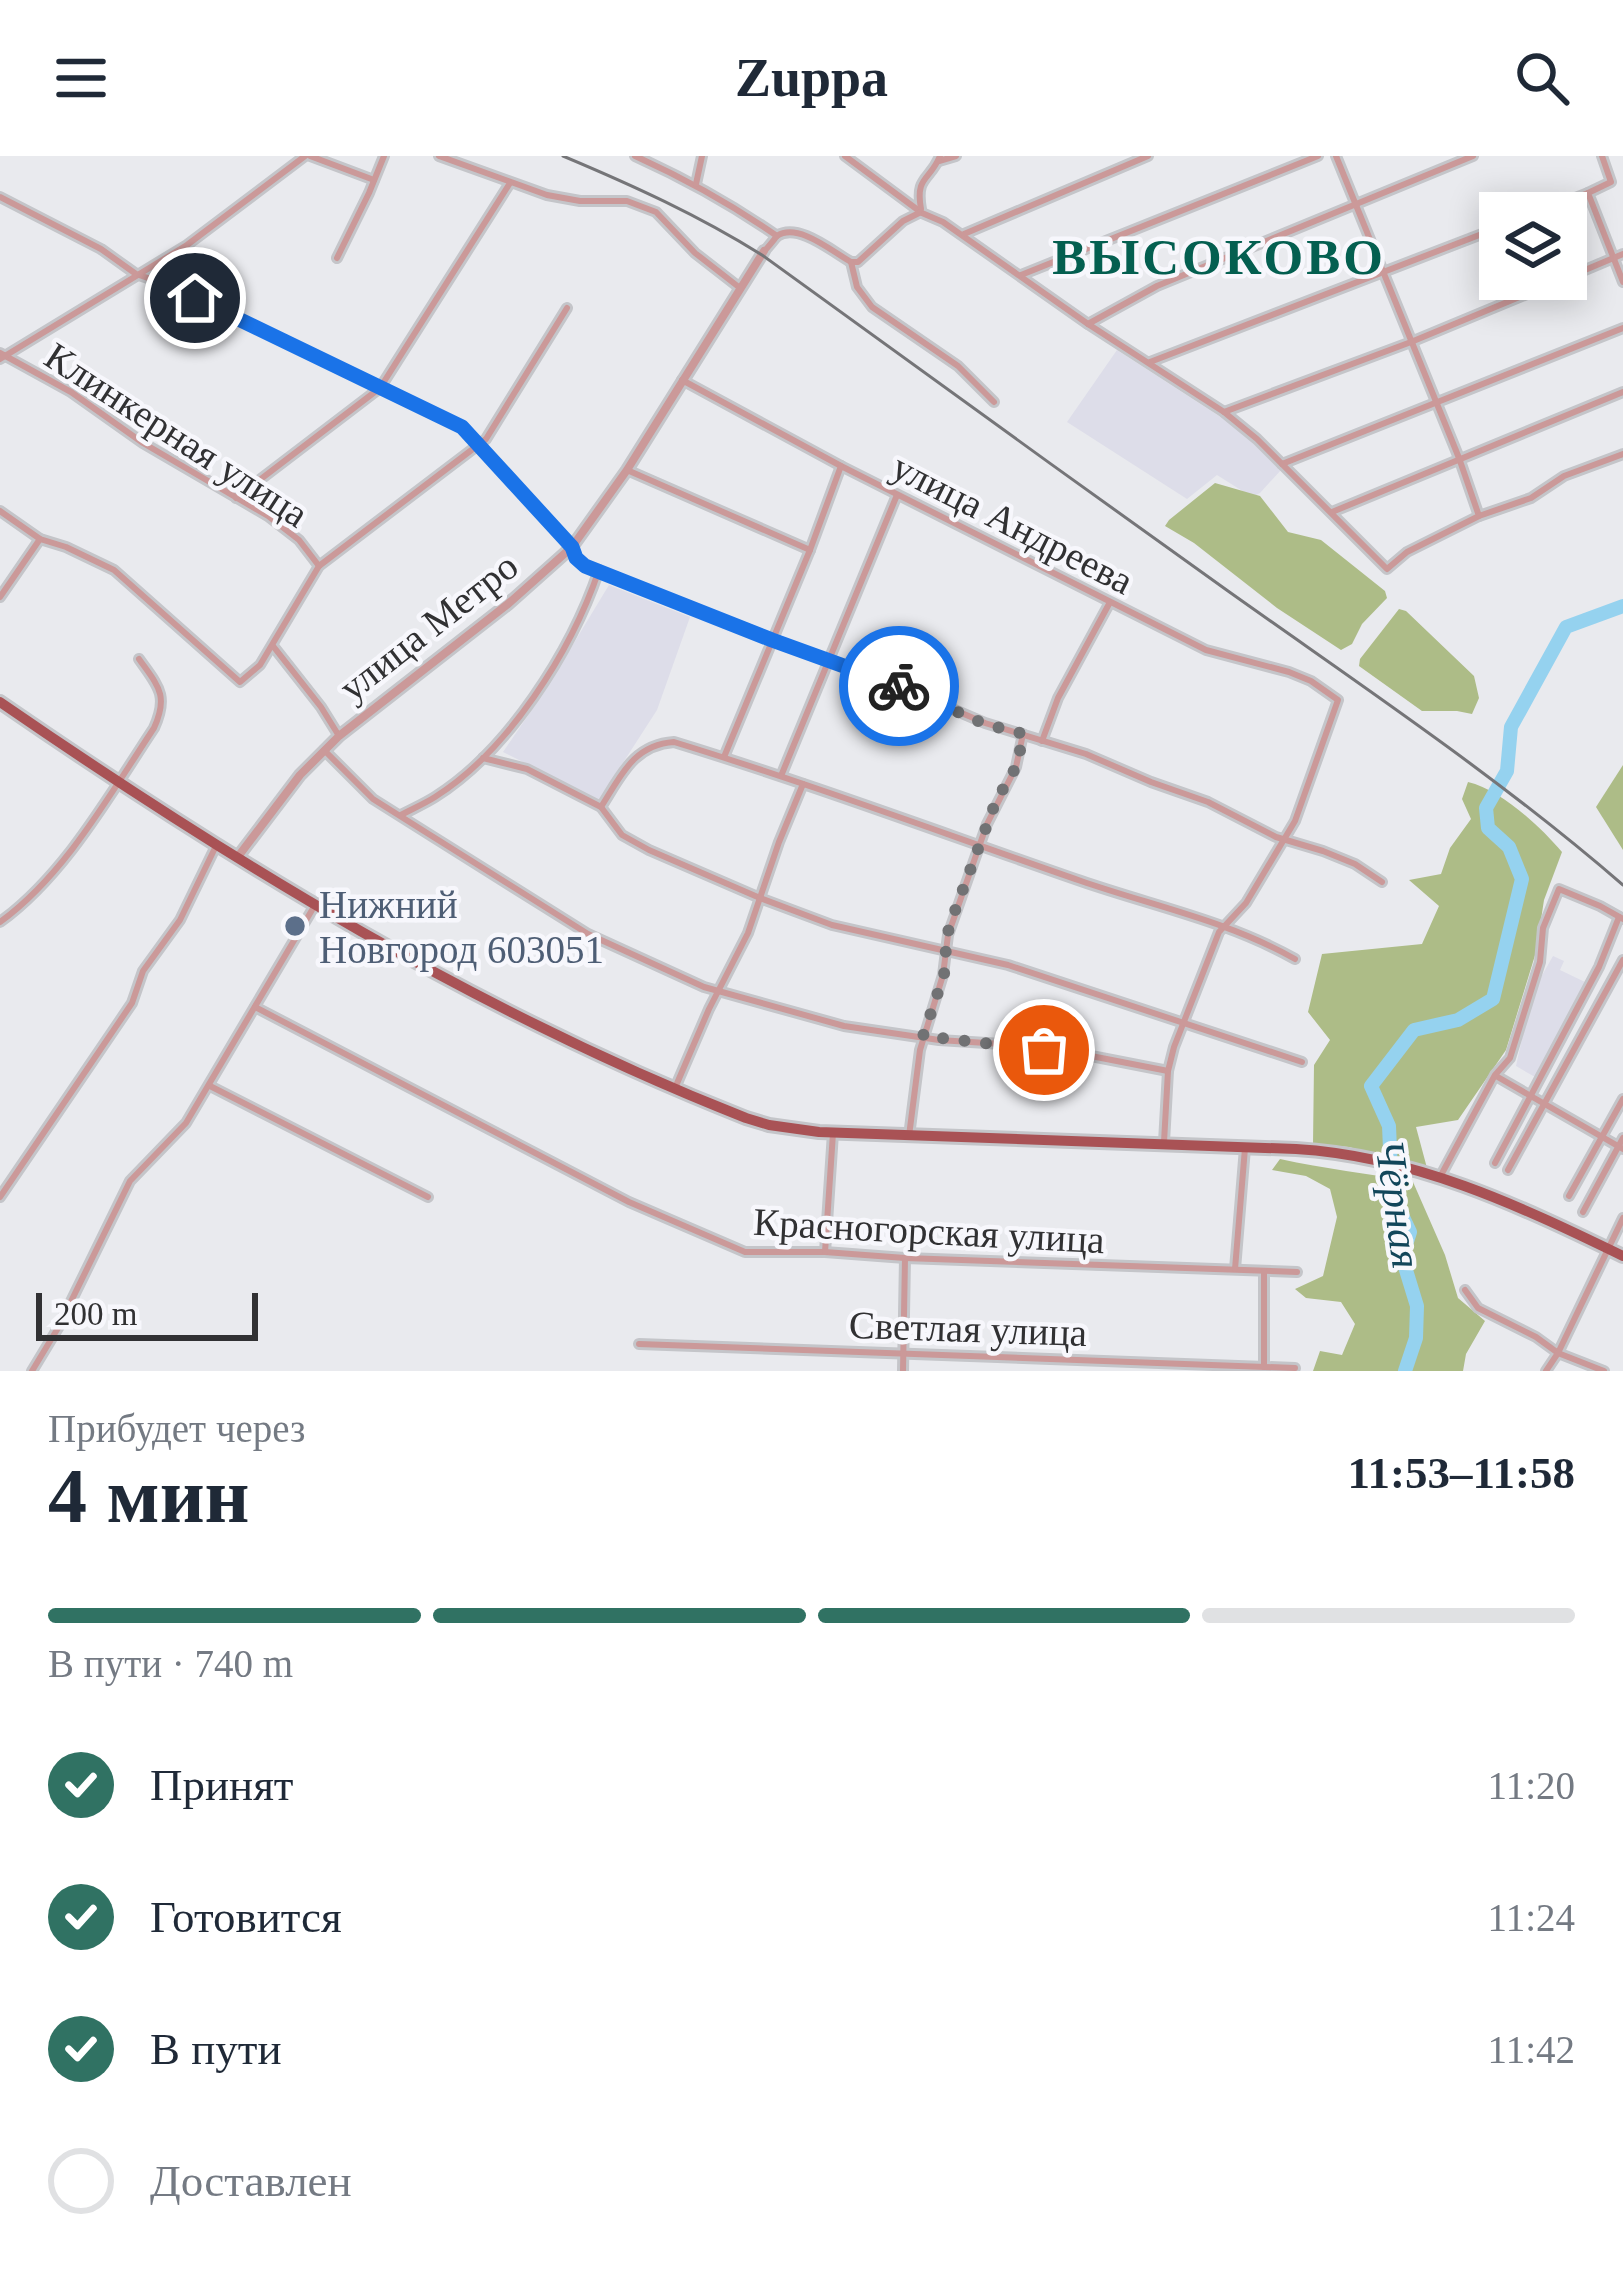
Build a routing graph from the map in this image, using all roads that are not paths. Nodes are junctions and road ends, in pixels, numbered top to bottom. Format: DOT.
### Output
graph roads {
  1 [pos="308,156"];
  2 [pos="384,156"];
  3 [pos="439,156"];
  4 [pos="635,156"];
  5 [pos="702,156"];
  6 [pos="844,156"];
  7 [pos="956,156"];
  8 [pos="1148,156"];
  9 [pos="1318,156"];
  10 [pos="1336,156"];
  11 [pos="1473,156"];
  12 [pos="1602,156"];
  13 [pos="940,158"];
  14 [pos="374,180"];
  15 [pos="509,183"];
  16 [pos="696,184"];
  17 [pos="1588,193"];
  18 [pos="0,197"];
  19 [pos="1354,205"];
  20 [pos="922,213"];
  21 [pos="963,235"];
  22 [pos="1479,235"];
  23 [pos="776,236"];
  24 [pos="764,251"];
  25 [pos="1623,254"];
  26 [pos="337,258"];
  27 [pos="1612,259"];
  28 [pos="851,262"];
  29 [pos="1587,269"];
  30 [pos="1383,272"];
  31 [pos="136,274"];
  32 [pos="1021,275"];
  33 [pos="1623,282"];
  34 [pos="740,287"];
  35 [pos="1511,300"];
  36 [pos="567,308"];
  37 [pos="1088,324"];
  38 [pos="1623,328"];
  39 [pos="1411,342"];
  40 [pos="2,356"];
  41 [pos="1150,362"];
  42 [pos="682,380"];
  43 [pos="380,388"];
  44 [pos="1623,392"];
  45 [pos="994,402"];
  46 [pos="1436,403"];
  47 [pos="1224,412"];
  48 [pos="477,444"];
  49 [pos="1623,454"];
  50 [pos="1460,458"];
  51 [pos="1282,464"];
  52 [pos="841,466"];
  53 [pos="627,470"];
  54 [pos="897,494"];
  55 [pos="236,498"];
  56 [pos="0,511"];
  57 [pos="1332,512"];
  58 [pos="1478,515"];
  59 [pos="40,539"];
  60 [pos="572,547"];
  61 [pos="809,550"];
  62 [pos="319,566"];
  63 [pos="599,571"];
  64 [pos="0,597"];
  65 [pos="1109,603"];
  66 [pos="772,640"];
  67 [pos="273,646"];
  68 [pos="140,659"];
  69 [pos="829,661"];
  70 [pos="0,702"];
  71 [pos="1024,734"];
  72 [pos="339,736"];
  73 [pos="1042,741"];
  74 [pos="324,750"];
  75 [pos="724,757"];
  76 [pos="483,758"];
  77 [pos="781,776"];
  78 [pos="117,783"];
  79 [pos="803,784"];
  80 [pos="601,807"];
  81 [pos="401,815"];
  82 [pos="1284,840"];
  83 [pos="978,845"];
  84 [pos="216,847"];
  85 [pos="237,859"];
  86 [pos="1382,882"];
  87 [pos="760,898"];
  88 [pos="315,905"];
  89 [pos="1621,918"];
  90 [pos="0,922"];
  91 [pos="1224,926"];
  92 [pos="946,951"];
  93 [pos="1295,959"];
  94 [pos="1623,960"];
  95 [pos="719,990"];
  96 [pos="255,1007"];
  97 [pos="1183,1023"];
  98 [pos="923,1036"];
  99 [pos="1302,1062"];
  100 [pos="1168,1071"];
  101 [pos="1495,1076"];
  102 [pos="210,1086"];
  103 [pos="675,1088"];
  104 [pos="1531,1096"];
  105 [pos="1623,1099"];
  106 [pos="1544,1104"];
  107 [pos="833,1133"];
  108 [pos="909,1136"];
  109 [pos="1601,1137"];
  110 [pos="1622,1145"];
  111 [pos="1164,1146"];
  112 [pos="1245,1148"];
  113 [pos="1495,1163"];
  114 [pos="1508,1170"];
  115 [pos="1440,1177"];
  116 [pos="0,1196"];
  117 [pos="1569,1196"];
  118 [pos="428,1197"];
  119 [pos="1582,1213"];
  120 [pos="1623,1218"];
  121 [pos="1607,1248"];
  122 [pos="825,1252"];
  123 [pos="1623,1256"];
  124 [pos="904,1258"];
  125 [pos="1235,1270"];
  126 [pos="1264,1271"];
  127 [pos="1297,1272"];
  128 [pos="1465,1290"];
  129 [pos="639,1343"];
  130 [pos="902,1352"];
  131 [pos="1558,1353"];
  132 [pos="1264,1367"];
  133 [pos="1295,1368"];
  134 [pos="32,1371"];
  135 [pos="903,1371"];
  136 [pos="1546,1371"];
  137 [pos="1604,1371"];
  1 -- 14 [label="street"];
  1 -- 31 [label="street"];
  2 -- 14 [label="street"];
  3 -- 15 [label="street"];
  4 -- 16 [label="street"];
  5 -- 16 [label="street"];
  6 -- 20 [label="street"];
  7 -- 13 [label="street"];
  8 -- 21 [label="street"];
  9 -- 32 [label="street"];
  10 -- 19 [label="street"];
  11 -- 19 [label="street"];
  12 -- 17 [label="street"];
  13 -- 20 [label="street"];
  14 -- 26 [label="street"];
  15 -- 34 [label="street"];
  15 -- 43 [label="street"];
  16 -- 23 [label="street"];
  17 -- 27 [label="street"];
  18 -- 31 [label="street"];
  19 -- 30 [label="street"];
  19 -- 37 [label="street"];
  20 -- 21 [label="street"];
  20 -- 28 [label="street"];
  21 -- 32 [label="street"];
  22 -- 30 [label="street"];
  23 -- 24 [label="street"];
  23 -- 28 [label="street"];
  24 -- 34 [label="street, улица Метро"];
  25 -- 27 [label="street"];
  27 -- 29 [label="street"];
  27 -- 33 [label="street"];
  28 -- 45 [label="street"];
  30 -- 39 [label="street"];
  30 -- 41 [label="street"];
  31 -- 40 [label="street"];
  31 -- 43 [label="street"];
  32 -- 37 [label="street"];
  34 -- 42 [label="street, улица Метро"];
  35 -- 39 [label="street"];
  36 -- 48 [label="street"];
  37 -- 41 [label="street"];
  38 -- 46 [label="street"];
  39 -- 46 [label="street"];
  39 -- 47 [label="street"];
  40 -- 55 [label="street, Клинкерная улица"];
  41 -- 47 [label="street"];
  42 -- 52 [label="street, улица Андреева"];
  42 -- 53 [label="street, улица Метро"];
  43 -- 48 [label="street"];
  43 -- 55 [label="street"];
  44 -- 50 [label="street"];
  46 -- 50 [label="street"];
  46 -- 51 [label="street"];
  47 -- 51 [label="street"];
  48 -- 60 [label="street"];
  48 -- 62 [label="street"];
  49 -- 58 [label="street"];
  50 -- 57 [label="street"];
  50 -- 58 [label="street"];
  51 -- 57 [label="street"];
  52 -- 54 [label="street, улица Андреева"];
  52 -- 61 [label="street"];
  53 -- 60 [label="street, улица Метро"];
  53 -- 61 [label="street"];
  54 -- 65 [label="street, улица Андреева"];
  54 -- 69 [label="street"];
  55 -- 62 [label="street, Клинкерная улица"];
  56 -- 59 [label="street"];
  57 -- 58 [label="street"];
  59 -- 64 [label="street"];
  59 -- 67 [label="street"];
  60 -- 63 [label="street"];
  60 -- 72 [label="street, улица Метро"];
  61 -- 66 [label="street"];
  62 -- 67 [label="street"];
  63 -- 66 [label="street"];
  63 -- 76 [label="street"];
  65 -- 73 [label="street"];
  65 -- 82 [label="street, улица Андреева"];
  66 -- 69 [label="street"];
  66 -- 75 [label="street"];
  67 -- 72 [label="street"];
  68 -- 78 [label="street"];
  69 -- 71 [label="street"];
  69 -- 77 [label="street"];
  70 -- 78 [label="main road"];
  71 -- 73 [label="street"];
  71 -- 83 [label="street"];
  72 -- 74 [label="street, улица Метро"];
  73 -- 82 [label="street"];
  74 -- 81 [label="street"];
  74 -- 85 [label="street, улица Метро"];
  75 -- 77 [label="street"];
  75 -- 80 [label="street"];
  76 -- 80 [label="street"];
  76 -- 81 [label="street"];
  77 -- 79 [label="street"];
  78 -- 84 [label="main road"];
  78 -- 90 [label="street"];
  79 -- 83 [label="street"];
  79 -- 87 [label="street"];
  80 -- 87 [label="street"];
  81 -- 95 [label="street"];
  82 -- 86 [label="street"];
  82 -- 91 [label="street"];
  83 -- 91 [label="street"];
  83 -- 92 [label="street"];
  84 -- 85 [label="main road"];
  84 -- 116 [label="street"];
  85 -- 88 [label="main road"];
  87 -- 92 [label="street"];
  87 -- 95 [label="street"];
  88 -- 96 [label="street"];
  88 -- 103 [label="main road"];
  89 -- 101 [label="street"];
  89 -- 104 [label="street"];
  91 -- 93 [label="street"];
  91 -- 97 [label="street"];
  92 -- 97 [label="street"];
  92 -- 98 [label="street"];
  94 -- 106 [label="street"];
  95 -- 98 [label="street"];
  95 -- 103 [label="street"];
  96 -- 102 [label="street"];
  96 -- 122 [label="street, Красногорская улица"];
  97 -- 99 [label="street"];
  97 -- 100 [label="street"];
  98 -- 100 [label="street"];
  98 -- 108 [label="street"];
  100 -- 111 [label="street"];
  101 -- 104 [label="street"];
  101 -- 115 [label="street"];
  102 -- 118 [label="street"];
  102 -- 134 [label="street"];
  103 -- 107 [label="main road"];
  104 -- 106 [label="street"];
  104 -- 113 [label="street"];
  105 -- 109 [label="street"];
  106 -- 109 [label="street"];
  106 -- 114 [label="street"];
  107 -- 108 [label="main road"];
  107 -- 122 [label="street"];
  108 -- 111 [label="main road"];
  109 -- 110 [label="street"];
  109 -- 117 [label="street"];
  110 -- 119 [label="street"];
  111 -- 112 [label="main road"];
  112 -- 115 [label="main road"];
  112 -- 125 [label="street"];
  115 -- 121 [label="main road"];
  120 -- 121 [label="street"];
  121 -- 123 [label="main road"];
  121 -- 131 [label="street"];
  122 -- 124 [label="street, Красногорская улица"];
  124 -- 125 [label="street, Красногорская улица"];
  124 -- 130 [label="street"];
  125 -- 126 [label="street, Красногорская улица"];
  126 -- 127 [label="street, Красногорская улица"];
  126 -- 132 [label="street"];
  128 -- 131 [label="street"];
  129 -- 130 [label="street, Светлая улица"];
  130 -- 132 [label="street, Светлая улица"];
  130 -- 135 [label="street"];
  131 -- 136 [label="street"];
  131 -- 137 [label="street"];
  132 -- 133 [label="street, Светлая улица"];
}
